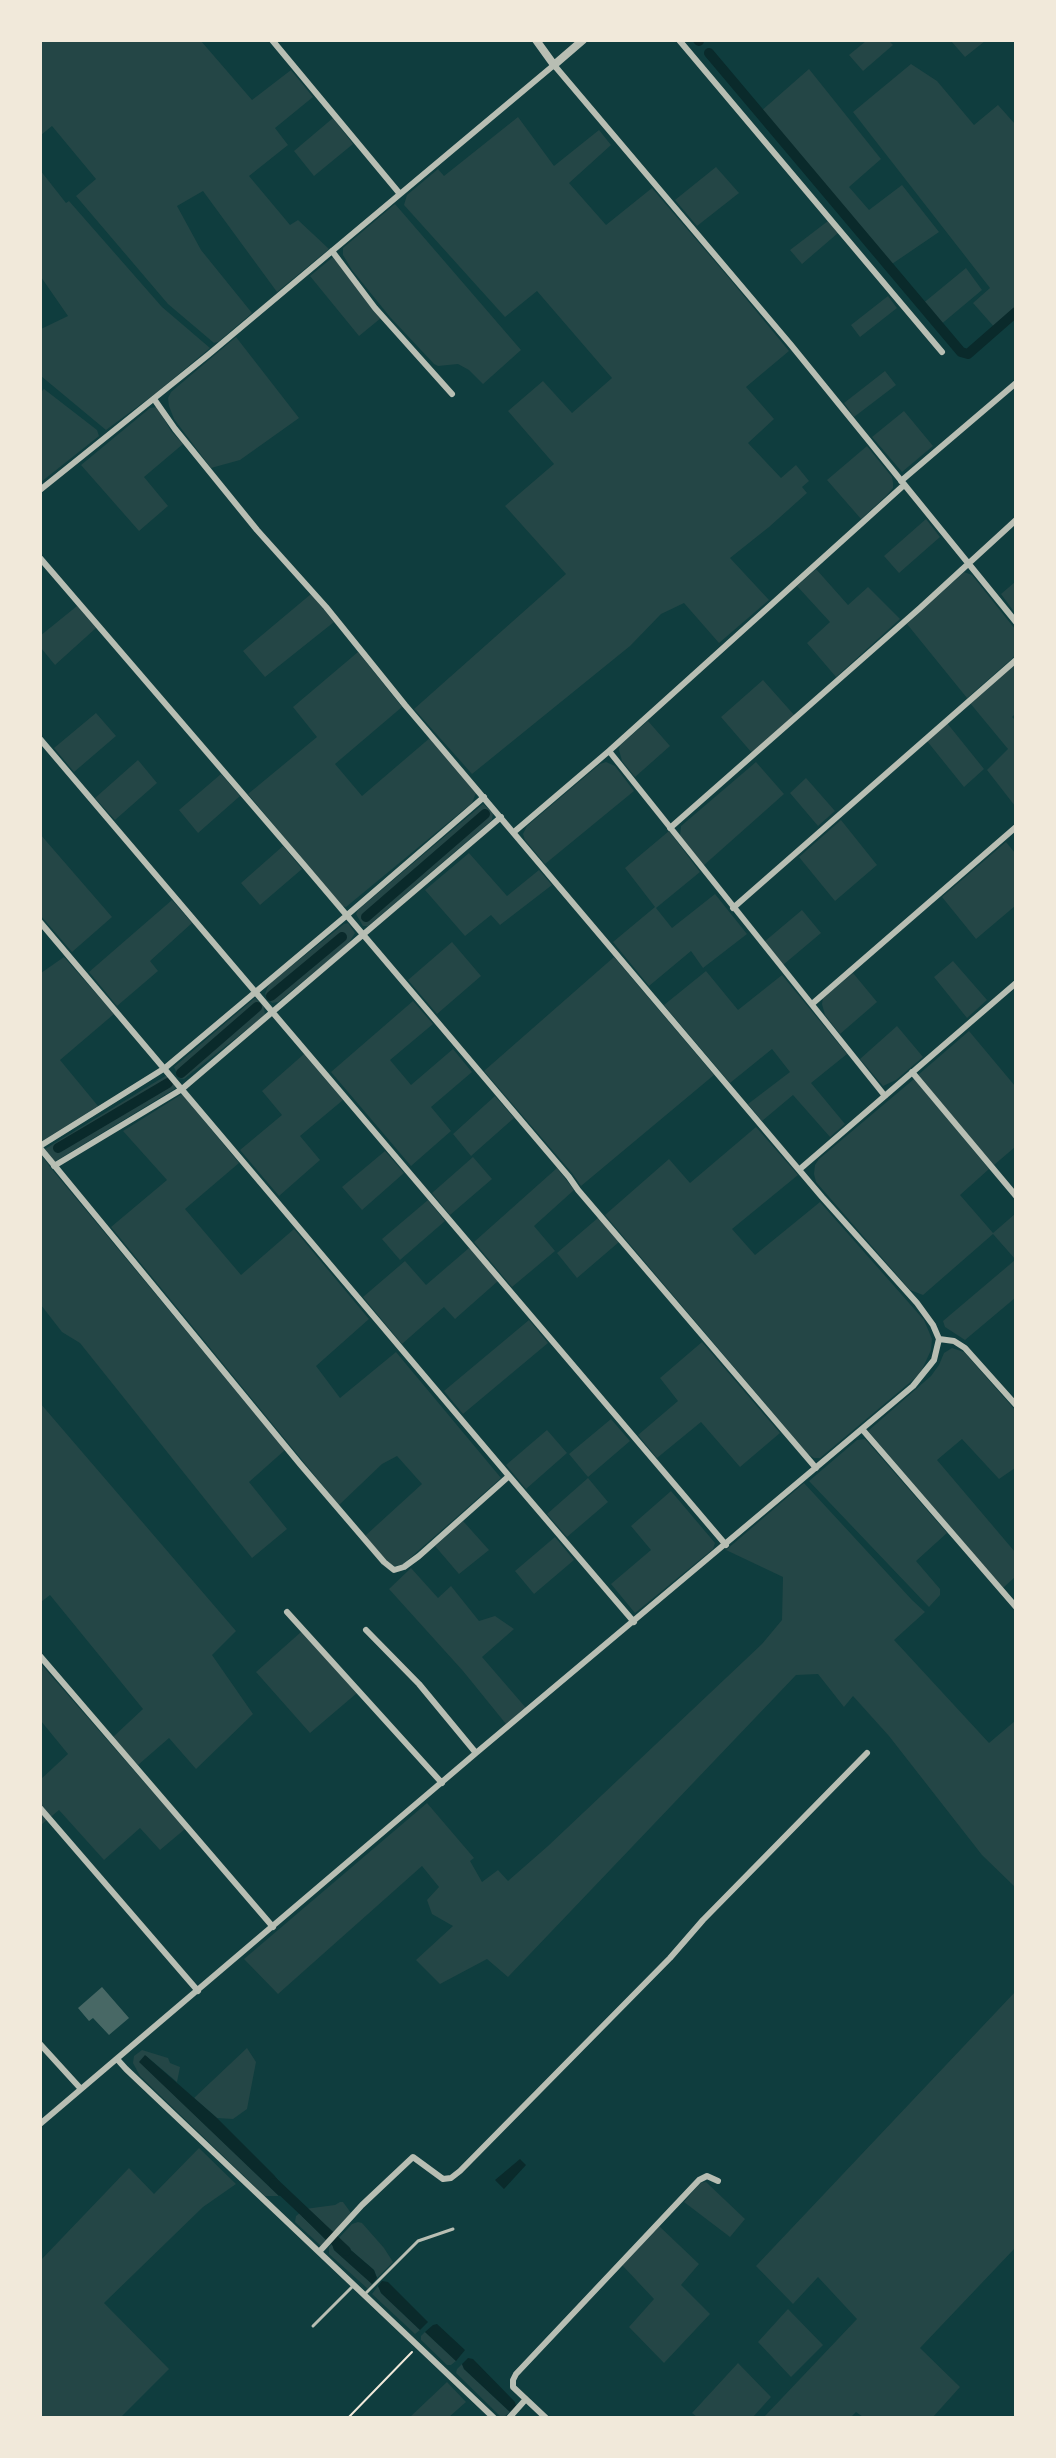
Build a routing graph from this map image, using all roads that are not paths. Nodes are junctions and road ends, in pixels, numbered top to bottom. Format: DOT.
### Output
graph roads {
  1 [pos="272,40"];
  2 [pos="536,40"];
  3 [pos="584,40"];
  4 [pos="679,40"];
  5 [pos="554,65"];
  6 [pos="400,194"];
  7 [pos="332,251"];
  8 [pos="942,352"];
  9 [pos="1016,383"];
  10 [pos="452,394"];
  11 [pos="154,399"];
  12 [pos="902,483"];
  13 [pos="40,490"];
  14 [pos="1016,520"];
  15 [pos="40,558"];
  16 [pos="967,563"];
  17 [pos="1016,622"];
  18 [pos="1016,660"];
  19 [pos="40,739"];
  20 [pos="609,751"];
  21 [pos="484,797"];
  22 [pos="501,816"];
  23 [pos="1016,827"];
  24 [pos="670,828"];
  25 [pos="514,832"];
  26 [pos="733,908"];
  27 [pos="346,916"];
  28 [pos="40,922"];
  29 [pos="363,936"];
  30 [pos="1016,983"];
  31 [pos="255,990"];
  32 [pos="812,1004"];
  33 [pos="274,1012"];
  34 [pos="165,1068"];
  35 [pos="912,1072"];
  36 [pos="182,1089"];
  37 [pos="885,1096"];
  38 [pos="40,1147"];
  39 [pos="54,1166"];
  40 [pos="800,1169"];
  41 [pos="1016,1196"];
  42 [pos="939,1339"];
  43 [pos="1016,1405"];
  44 [pos="862,1429"];
  45 [pos="816,1468"];
  46 [pos="508,1476"];
  47 [pos="726,1545"];
  48 [pos="1016,1607"];
  49 [pos="287,1612"];
  50 [pos="634,1622"];
  51 [pos="366,1630"];
  52 [pos="40,1656"];
  53 [pos="476,1753"];
  54 [pos="867,1753"];
  55 [pos="442,1783"];
  56 [pos="40,1808"];
  57 [pos="273,1927"];
  58 [pos="198,1991"];
  59 [pos="40,2044"];
  60 [pos="117,2059"];
  61 [pos="81,2089"];
  62 [pos="40,2124"];
  63 [pos="718,2181"];
  64 [pos="453,2229"];
  65 [pos="321,2251"];
  66 [pos="354,2285"];
  67 [pos="364,2295"];
  68 [pos="313,2326"];
  69 [pos="526,2399"];
  70 [pos="494,2418"];
  71 [pos="509,2418"];
  72 [pos="546,2418"];
  1 -- 6 [label="street"];
  2 -- 5 [label="street"];
  3 -- 5 [label="street"];
  4 -- 8 [label="street"];
  5 -- 6 [label="street"];
  5 -- 12 [label="street"];
  6 -- 7 [label="street"];
  7 -- 10 [label="street"];
  7 -- 11 [label="street"];
  9 -- 12 [label="street"];
  11 -- 13 [label="street"];
  11 -- 21 [label="street"];
  12 -- 16 [label="street"];
  12 -- 20 [label="street"];
  14 -- 16 [label="street"];
  15 -- 27 [label="street"];
  16 -- 17 [label="street"];
  16 -- 24 [label="street"];
  18 -- 26 [label="street"];
  19 -- 31 [label="street"];
  20 -- 24 [label="street"];
  20 -- 25 [label="street"];
  21 -- 22 [label="street"];
  21 -- 27 [label="street"];
  22 -- 25 [label="street"];
  22 -- 29 [label="street"];
  23 -- 32 [label="street"];
  24 -- 26 [label="street"];
  25 -- 40 [label="street"];
  26 -- 32 [label="street"];
  27 -- 29 [label="street"];
  27 -- 31 [label="street"];
  28 -- 34 [label="street"];
  29 -- 33 [label="street"];
  29 -- 45 [label="street"];
  30 -- 35 [label="street"];
  31 -- 33 [label="street"];
  31 -- 34 [label="street"];
  32 -- 37 [label="street"];
  33 -- 36 [label="street"];
  33 -- 47 [label="street"];
  34 -- 36 [label="street"];
  34 -- 38 [label="street"];
  35 -- 37 [label="street"];
  35 -- 41 [label="street"];
  36 -- 39 [label="street"];
  36 -- 46 [label="street"];
  37 -- 40 [label="street"];
  38 -- 39 [label="street"];
  39 -- 46 [label="street"];
  40 -- 42 [label="street"];
  42 -- 43 [label="street"];
  42 -- 44 [label="street"];
  44 -- 45 [label="street"];
  44 -- 48 [label="street"];
  45 -- 47 [label="street"];
  46 -- 50 [label="street"];
  47 -- 50 [label="street"];
  49 -- 55 [label="street"];
  50 -- 53 [label="street"];
  51 -- 53 [label="street"];
  52 -- 57 [label="street"];
  53 -- 55 [label="street"];
  54 -- 65 [label="street"];
  55 -- 57 [label="street"];
  56 -- 58 [label="street"];
  57 -- 58 [label="street"];
  58 -- 60 [label="street"];
  59 -- 61 [label="street"];
  60 -- 61 [label="street"];
  60 -- 65 [label="street"];
  61 -- 62 [label="street"];
  63 -- 69 [label="street"];
  64 -- 67 [label="lane"];
  65 -- 66 [label="street"];
  66 -- 67 [label="street"];
  66 -- 68 [label="lane"];
  67 -- 70 [label="street"];
  69 -- 71 [label="street"];
  69 -- 72 [label="street"];
}
